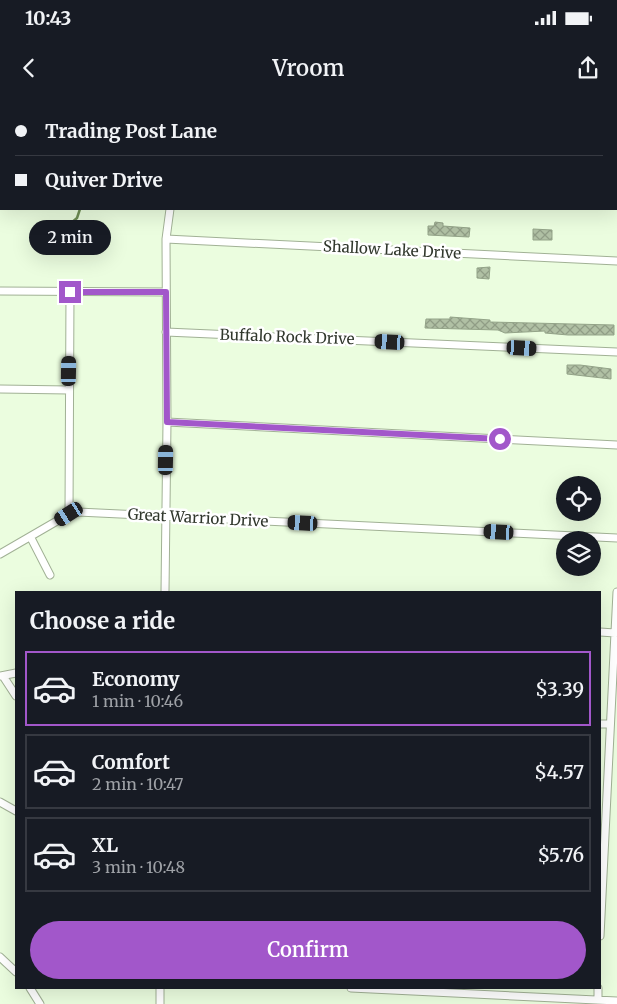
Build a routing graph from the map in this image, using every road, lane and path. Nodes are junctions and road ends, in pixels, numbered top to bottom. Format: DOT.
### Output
graph roads {
  1 [pos="0,100"];
  2 [pos="58,100"];
  3 [pos="170,210"];
  4 [pos="166,239"];
  5 [pos="617,261"];
  6 [pos="0,291"];
  7 [pos="70,292"];
  8 [pos="166,292"];
  9 [pos="166,332"];
  10 [pos="617,352"];
  11 [pos="0,390"];
  12 [pos="69,390"];
  13 [pos="167,422"];
  14 [pos="617,445"];
  15 [pos="69,514"];
  16 [pos="166,516"];
  17 [pos="31,538"];
  18 [pos="617,538"];
  19 [pos="0,554"];
  20 [pos="50,575"];
  21 [pos="165,591"];
  22 [pos="617,592"];
  23 [pos="601,632"];
  24 [pos="615,633"];
  25 [pos="15,673"];
  26 [pos="2,676"];
  27 [pos="15,695"];
  28 [pos="601,724"];
  29 [pos="610,724"];
  30 [pos="0,802"];
  31 [pos="15,810"];
  32 [pos="603,816"];
  33 [pos="601,878"];
  34 [pos="0,957"];
  35 [pos="15,971"];
  36 [pos="31,989"];
  37 [pos="160,989"];
  38 [pos="372,989"];
  39 [pos="598,989"];
  40 [pos="598,1000"];
  41 [pos="617,1000"];
  42 [pos="40,1004"];
  43 [pos="160,1004"];
  1 -- 2 [label="street"];
  3 -- 4 [label="street"];
  4 -- 5 [label="street, Shallow Lake Drive"];
  4 -- 8 [label="street"];
  6 -- 7 [label="street"];
  7 -- 8 [label="street"];
  7 -- 12 [label="street"];
  8 -- 9 [label="street"];
  9 -- 10 [label="street, Buffalo Rock Drive"];
  9 -- 13 [label="street"];
  11 -- 12 [label="street"];
  12 -- 15 [label="street"];
  13 -- 14 [label="street"];
  13 -- 16 [label="street"];
  15 -- 16 [label="street, Great Warrior Drive"];
  15 -- 17 [label="street, Great Warrior Drive"];
  16 -- 18 [label="street, Great Warrior Drive"];
  16 -- 21 [label="street"];
  17 -- 19 [label="street, Great Warrior Drive"];
  17 -- 20 [label="street"];
  22 -- 24 [label="street"];
  23 -- 24 [label="street"];
  24 -- 29 [label="street"];
  25 -- 26 [label="street"];
  26 -- 27 [label="street"];
  28 -- 29 [label="street"];
  29 -- 32 [label="street"];
  30 -- 31 [label="street"];
  32 -- 33 [label="street"];
  34 -- 35 [label="street"];
  36 -- 42 [label="street"];
  37 -- 43 [label="street"];
  38 -- 40 [label="street"];
  39 -- 40 [label="street"];
  40 -- 41 [label="street"];
}
